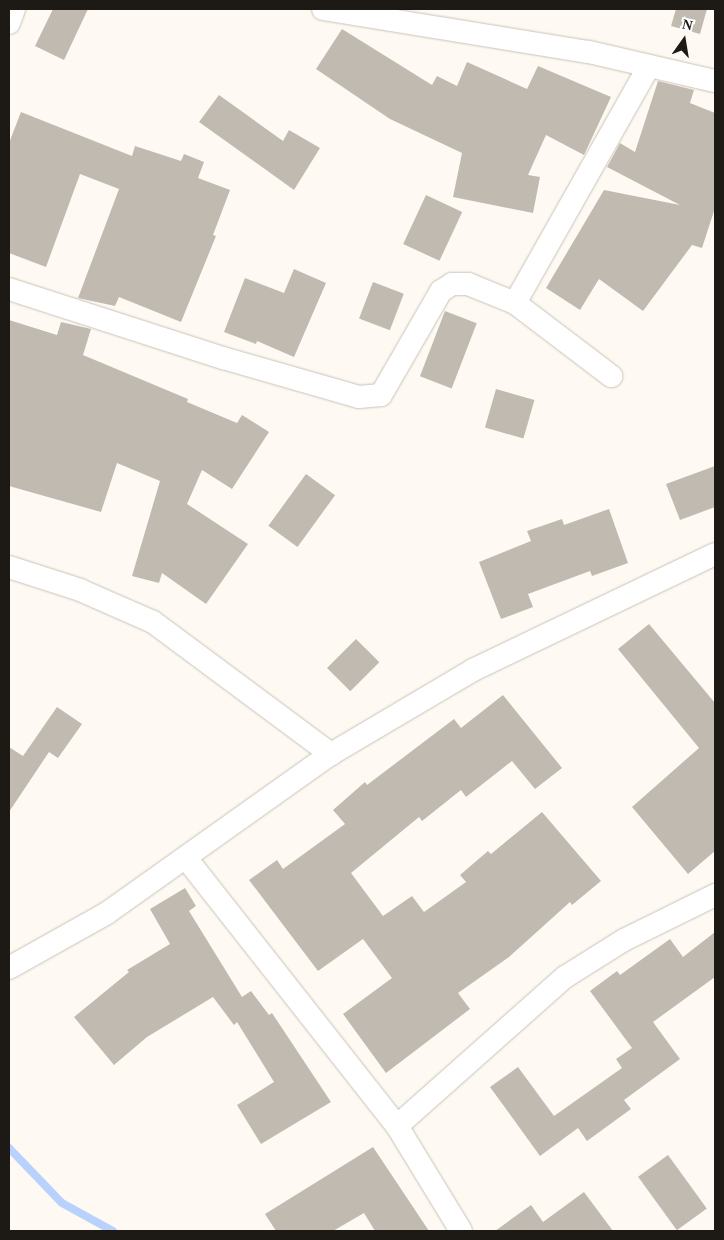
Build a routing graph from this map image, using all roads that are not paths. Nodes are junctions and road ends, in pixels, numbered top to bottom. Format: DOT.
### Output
graph roads {
  1 [pos="14,9"];
  2 [pos="323,9"];
  3 [pos="9,23"];
  4 [pos="649,66"];
  5 [pos="715,81"];
  6 [pos="9,289"];
  7 [pos="515,303"];
  8 [pos="611,376"];
  9 [pos="715,554"];
  10 [pos="9,567"];
  11 [pos="331,754"];
  12 [pos="186,858"];
  13 [pos="715,896"];
  14 [pos="9,968"];
  15 [pos="397,1126"];
  16 [pos="461,1231"];
  1 -- 3 [label="street"];
  2 -- 4 [label="street"];
  4 -- 5 [label="street"];
  4 -- 7 [label="street"];
  6 -- 7 [label="street"];
  7 -- 8 [label="street"];
  9 -- 11 [label="street"];
  10 -- 11 [label="street"];
  11 -- 12 [label="street"];
  12 -- 14 [label="street"];
  12 -- 15 [label="street"];
  13 -- 15 [label="street"];
  15 -- 16 [label="street"];
}
